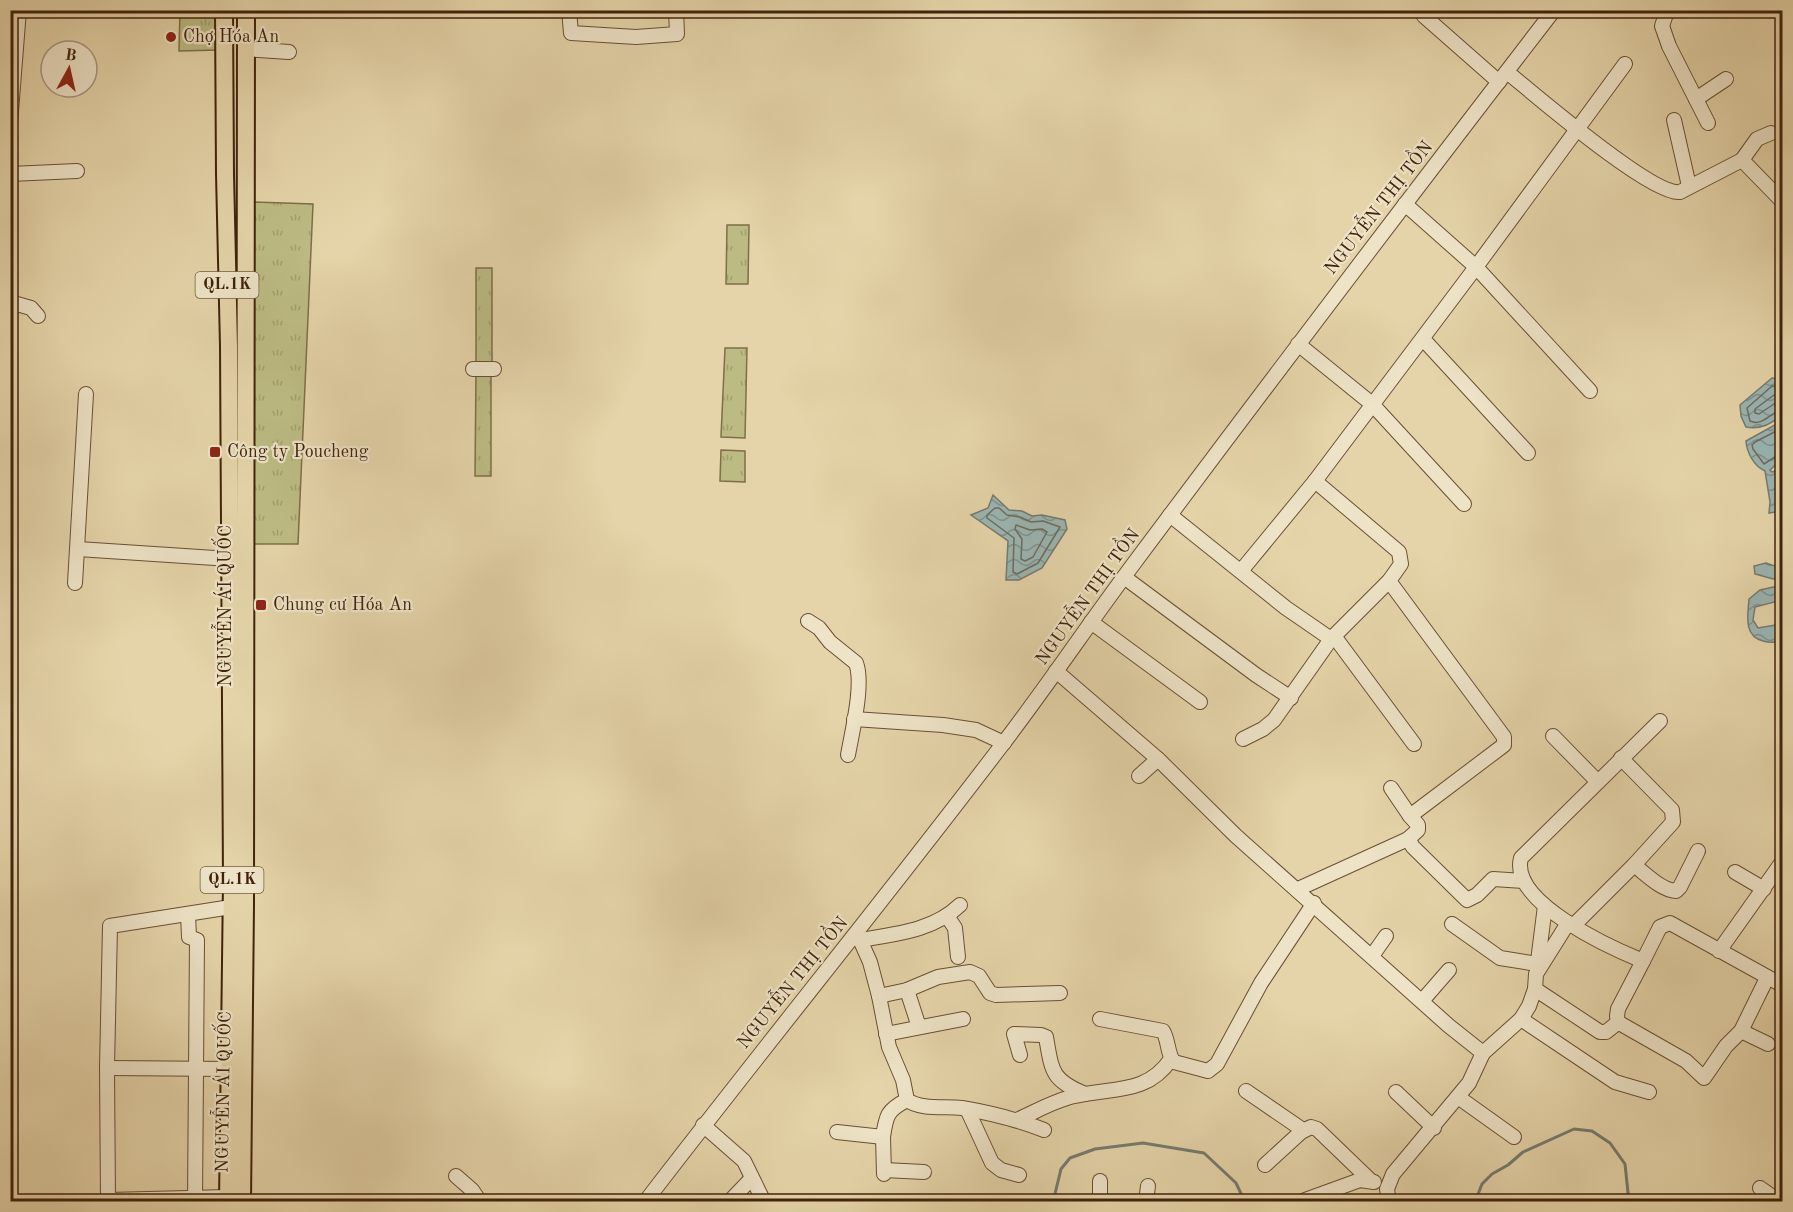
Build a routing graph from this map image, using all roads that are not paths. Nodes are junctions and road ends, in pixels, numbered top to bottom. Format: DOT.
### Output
graph roads {
  1 [pos="19,10"];
  2 [pos="224,10"];
  3 [pos="246,10"];
  4 [pos="569,10"];
  5 [pos="675,10"];
  6 [pos="1421,10"];
  7 [pos="1554,10"];
  8 [pos="1671,10"];
  9 [pos="245,49"];
  10 [pos="289,52"];
  11 [pos="1625,64"];
  12 [pos="1503,77"];
  13 [pos="1726,79"];
  14 [pos="12,91"];
  15 [pos="1696,99"];
  16 [pos="1674,120"];
  17 [pos="1708,123"];
  18 [pos="10,124"];
  19 [pos="1577,130"];
  20 [pos="1771,132"];
  21 [pos="1742,160"];
  22 [pos="77,171"];
  23 [pos="10,174"];
  24 [pos="1689,186"];
  25 [pos="1782,201"];
  26 [pos="1405,204"];
  27 [pos="1476,267"];
  28 [pos="10,302"];
  29 [pos="38,316"];
  30 [pos="1423,339"];
  31 [pos="1298,344"];
  32 [pos="473,369"];
  33 [pos="494,369"];
  34 [pos="1590,391"];
  35 [pos="86,394"];
  36 [pos="1372,404"];
  37 [pos="1528,453"];
  38 [pos="1315,481"];
  39 [pos="1464,504"];
  40 [pos="1170,515"];
  41 [pos="78,549"];
  42 [pos="237,559"];
  43 [pos="1241,571"];
  44 [pos="1124,577"];
  45 [pos="1389,581"];
  46 [pos="75,583"];
  47 [pos="808,621"];
  48 [pos="1091,622"];
  49 [pos="1332,638"];
  50 [pos="1056,671"];
  51 [pos="1291,698"];
  52 [pos="1200,702"];
  53 [pos="854,719"];
  54 [pos="1660,721"];
  55 [pos="1553,736"];
  56 [pos="1243,739"];
  57 [pos="1004,742"];
  58 [pos="1414,744"];
  59 [pos="849,754"];
  60 [pos="1621,758"];
  61 [pos="1158,759"];
  62 [pos="1139,776"];
  63 [pos="1597,782"];
  64 [pos="1391,788"];
  65 [pos="1410,816"];
  66 [pos="1408,839"];
  67 [pos="1698,850"];
  68 [pos="1782,862"];
  69 [pos="1634,866"];
  70 [pos="1735,872"];
  71 [pos="1524,881"];
  72 [pos="1298,889"];
  73 [pos="1764,889"];
  74 [pos="1314,903"];
  75 [pos="960,905"];
  76 [pos="1545,906"];
  77 [pos="231,907"];
  78 [pos="188,914"];
  79 [pos="947,916"];
  80 [pos="1452,924"];
  81 [pos="1570,925"];
  82 [pos="1386,936"];
  83 [pos="859,937"];
  84 [pos="1719,951"];
  85 [pos="1372,956"];
  86 [pos="958,957"];
  87 [pos="1643,962"];
  88 [pos="1537,969"];
  89 [pos="1449,970"];
  90 [pos="1767,978"];
  91 [pos="1782,985"];
  92 [pos="1535,989"];
  93 [pos="907,990"];
  94 [pos="1060,993"];
  95 [pos="879,996"];
  96 [pos="1422,1001"];
  97 [pos="963,1018"];
  98 [pos="1100,1019"];
  99 [pos="1521,1019"];
  100 [pos="1618,1024"];
  101 [pos="919,1027"];
  102 [pos="1741,1031"];
  103 [pos="886,1034"];
  104 [pos="1768,1044"];
  105 [pos="1483,1053"];
  106 [pos="1020,1055"];
  107 [pos="1171,1059"];
  108 [pos="107,1068"];
  109 [pos="195,1069"];
  110 [pos="229,1069"];
  111 [pos="1246,1091"];
  112 [pos="1396,1092"];
  113 [pos="1649,1092"];
  114 [pos="1085,1094"];
  115 [pos="1458,1097"];
  116 [pos="907,1100"];
  117 [pos="968,1110"];
  118 [pos="1019,1119"];
  119 [pos="703,1125"];
  120 [pos="1434,1128"];
  121 [pos="1044,1130"];
  122 [pos="1303,1130"];
  123 [pos="837,1132"];
  124 [pos="883,1137"];
  125 [pos="1514,1137"];
  126 [pos="1264,1165"];
  127 [pos="924,1172"];
  128 [pos="1019,1175"];
  129 [pos="456,1176"];
  130 [pos="751,1179"];
  131 [pos="1100,1181"];
  132 [pos="1371,1181"];
  133 [pos="1148,1186"];
  134 [pos="1760,1188"];
  135 [pos="1388,1195"];
  136 [pos="195,1200"];
  137 [pos="233,1200"];
  138 [pos="1305,1200"];
  139 [pos="108,1201"];
  140 [pos="480,1202"];
  141 [pos="645,1202"];
  142 [pos="729,1202"];
  143 [pos="764,1202"];
  144 [pos="1101,1202"];
  145 [pos="1146,1202"];
  146 [pos="1780,1202"];
  1 -- 14 [label="street"];
  2 -- 42 [label="main road, QL.1K"];
  3 -- 9 [label="main road, NGUYỄN ÁI QUỐC / QL.1K"];
  4 -- 5 [label="street"];
  6 -- 12 [label="street"];
  7 -- 12 [label="street, NGUYỄN THỊ TỒN"];
  8 -- 15 [label="street"];
  9 -- 10 [label="street"];
  9 -- 42 [label="main road, NGUYỄN ÁI QUỐC / QL.1K"];
  11 -- 19 [label="street"];
  12 -- 19 [label="street"];
  12 -- 26 [label="street, NGUYỄN THỊ TỒN"];
  13 -- 15 [label="street"];
  14 -- 18 [label="street"];
  15 -- 17 [label="street"];
  16 -- 24 [label="street"];
  19 -- 24 [label="street"];
  19 -- 27 [label="street"];
  20 -- 21 [label="street"];
  21 -- 24 [label="street"];
  21 -- 25 [label="street"];
  22 -- 23 [label="street"];
  26 -- 27 [label="street"];
  26 -- 31 [label="street, NGUYỄN THỊ TỒN"];
  27 -- 30 [label="street"];
  27 -- 34 [label="street"];
  28 -- 29 [label="street"];
  30 -- 36 [label="street"];
  30 -- 37 [label="street"];
  31 -- 36 [label="street"];
  31 -- 40 [label="street, NGUYỄN THỊ TỒN"];
  32 -- 33 [label="street"];
  35 -- 41 [label="street"];
  36 -- 38 [label="street"];
  36 -- 39 [label="street"];
  38 -- 43 [label="street"];
  38 -- 45 [label="street"];
  40 -- 43 [label="street"];
  40 -- 44 [label="street, NGUYỄN THỊ TỒN"];
  41 -- 42 [label="street"];
  41 -- 46 [label="street"];
  42 -- 77 [label="main road, NGUYỄN ÁI QUỐC / QL.1K"];
  42 -- 137 [label="main road, NGUYỄN ÁI QUỐC / QL.1K"];
  43 -- 49 [label="street"];
  44 -- 48 [label="street, NGUYỄN THỊ TỒN"];
  44 -- 51 [label="street"];
  45 -- 49 [label="street"];
  45 -- 65 [label="street"];
  47 -- 53 [label="street"];
  48 -- 50 [label="street, NGUYỄN THỊ TỒN"];
  48 -- 52 [label="street"];
  49 -- 51 [label="street"];
  49 -- 58 [label="street"];
  50 -- 57 [label="street, NGUYỄN THỊ TỒN"];
  50 -- 61 [label="street"];
  51 -- 56 [label="street"];
  53 -- 57 [label="street"];
  53 -- 59 [label="street"];
  54 -- 60 [label="street"];
  55 -- 63 [label="street"];
  57 -- 83 [label="street, NGUYỄN THỊ TỒN"];
  60 -- 63 [label="street"];
  60 -- 69 [label="street"];
  61 -- 62 [label="street"];
  61 -- 72 [label="street"];
  63 -- 71 [label="street"];
  64 -- 65 [label="street"];
  65 -- 66 [label="street"];
  66 -- 71 [label="street"];
  66 -- 72 [label="street"];
  67 -- 69 [label="street"];
  68 -- 73 [label="street"];
  69 -- 81 [label="street"];
  70 -- 73 [label="street"];
  71 -- 76 [label="street"];
  72 -- 74 [label="street"];
  73 -- 84 [label="street"];
  74 -- 85 [label="street"];
  74 -- 107 [label="street"];
  75 -- 79 [label="street"];
  76 -- 81 [label="street"];
  76 -- 88 [label="street"];
  77 -- 78 [label="street"];
  77 -- 110 [label="main road, NGUYỄN ÁI QUỐC / QL.1K"];
  78 -- 108 [label="street"];
  78 -- 109 [label="street"];
  79 -- 83 [label="street"];
  79 -- 86 [label="street"];
  80 -- 88 [label="street"];
  81 -- 87 [label="street"];
  81 -- 88 [label="street"];
  82 -- 85 [label="street"];
  83 -- 95 [label="street"];
  83 -- 119 [label="street, NGUYỄN THỊ TỒN"];
  84 -- 87 [label="street"];
  84 -- 90 [label="street"];
  85 -- 96 [label="street"];
  87 -- 100 [label="street"];
  88 -- 92 [label="street"];
  89 -- 96 [label="street"];
  90 -- 91 [label="street"];
  90 -- 102 [label="street"];
  92 -- 99 [label="street"];
  92 -- 100 [label="street"];
  93 -- 94 [label="street"];
  93 -- 95 [label="street"];
  93 -- 101 [label="street"];
  95 -- 103 [label="street"];
  96 -- 105 [label="street"];
  97 -- 101 [label="street"];
  98 -- 107 [label="street"];
  99 -- 105 [label="street"];
  99 -- 113 [label="street"];
  100 -- 102 [label="street"];
  101 -- 103 [label="street"];
  102 -- 104 [label="street"];
  103 -- 116 [label="street"];
  105 -- 115 [label="street"];
  106 -- 114 [label="street"];
  107 -- 114 [label="street"];
  108 -- 109 [label="street"];
  108 -- 139 [label="street"];
  109 -- 110 [label="street"];
  109 -- 136 [label="street"];
  110 -- 137 [label="main road, NGUYỄN ÁI QUỐC / QL.1K"];
  111 -- 122 [label="street"];
  112 -- 120 [label="street"];
  114 -- 118 [label="street"];
  115 -- 120 [label="street"];
  115 -- 125 [label="street"];
  116 -- 117 [label="street"];
  116 -- 124 [label="street"];
  117 -- 118 [label="street"];
  117 -- 128 [label="street"];
  118 -- 121 [label="street"];
  119 -- 130 [label="street"];
  119 -- 141 [label="street, NGUYỄN THỊ TỒN"];
  120 -- 135 [label="street"];
  122 -- 126 [label="street"];
  122 -- 132 [label="street"];
  123 -- 124 [label="street"];
  124 -- 127 [label="street"];
  129 -- 140 [label="street"];
  130 -- 142 [label="street"];
  130 -- 143 [label="street"];
  131 -- 144 [label="street"];
  132 -- 135 [label="street"];
  132 -- 138 [label="street"];
  133 -- 145 [label="street"];
  134 -- 146 [label="street"];
  136 -- 137 [label="street"];
  136 -- 139 [label="street"];
}
